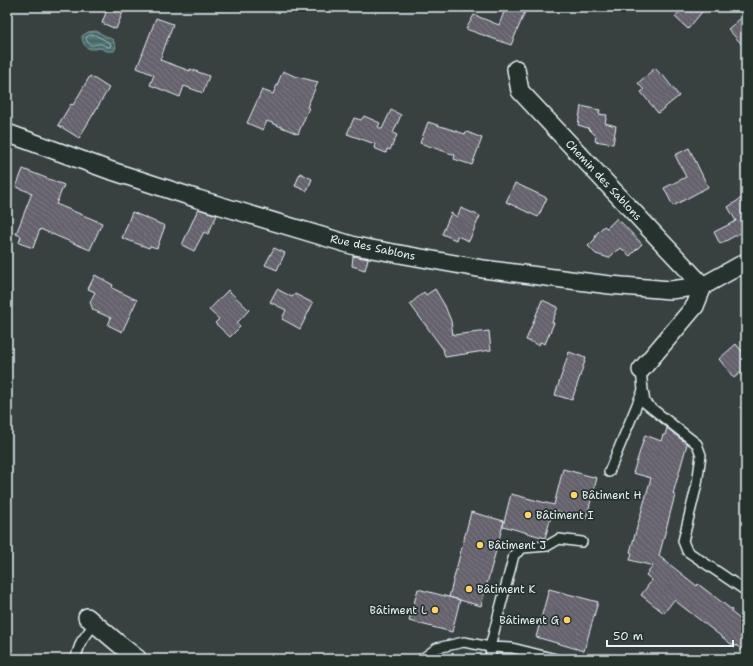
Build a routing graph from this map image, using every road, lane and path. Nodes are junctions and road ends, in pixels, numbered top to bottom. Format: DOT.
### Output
graph roads {
  1 [pos="516,69"];
  2 [pos="7,133"];
  3 [pos="746,262"];
  4 [pos="703,286"];
  5 [pos="640,370"];
  6 [pos="643,390"];
  7 [pos="609,472"];
  8 [pos="582,542"];
  9 [pos="746,591"];
  10 [pos="91,620"];
  11 [pos="490,647"];
  12 [pos="75,659"];
  13 [pos="138,659"];
  14 [pos="422,659"];
  15 [pos="492,659"];
  16 [pos="556,659"];
  1 -- 4 [label="street, Chemin des Sablons"];
  2 -- 4 [label="street, Rue des Sablons"];
  3 -- 4 [label="street, Rue des Sablons"];
  4 -- 5 [label="street"];
  5 -- 6 [label="lane"];
  6 -- 7 [label="lane"];
  6 -- 9 [label="lane"];
  8 -- 11 [label="lane"];
  10 -- 12 [label="lane"];
  10 -- 13 [label="street"];
  11 -- 14 [label="lane"];
  11 -- 15 [label="lane"];
  11 -- 16 [label="lane"];
}
